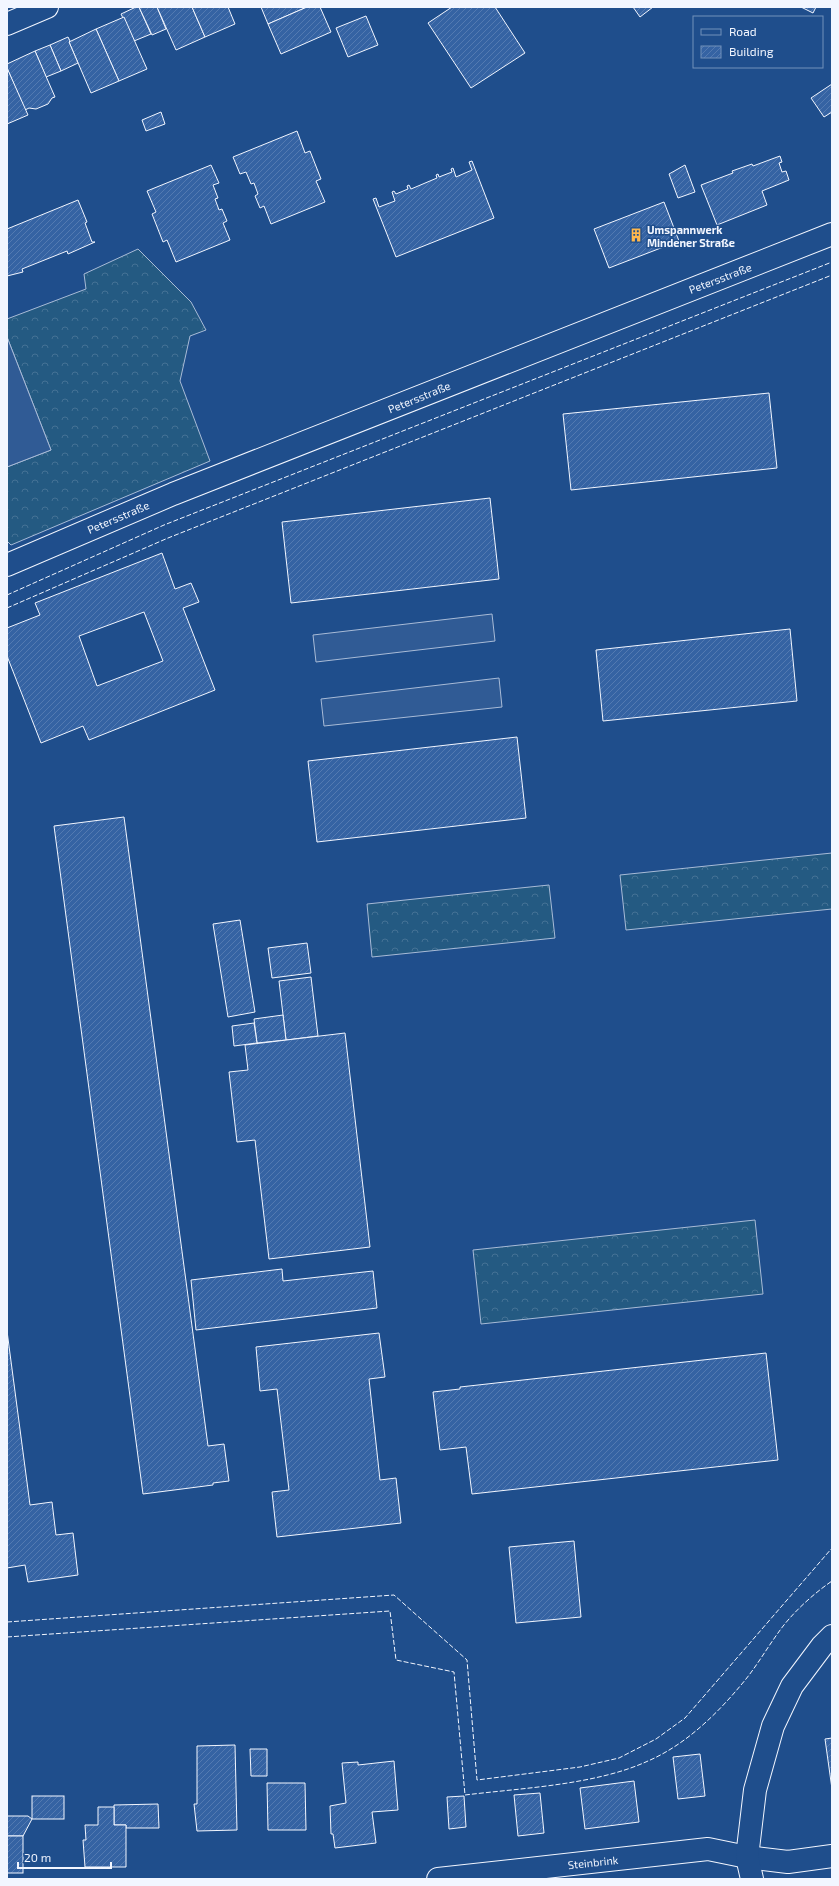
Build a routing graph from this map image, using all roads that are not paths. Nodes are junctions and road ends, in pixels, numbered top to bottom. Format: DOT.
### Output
graph roads {
  1 [pos="46,7"];
  2 [pos="7,24"];
  3 [pos="832,234"];
  4 [pos="7,565"];
  5 [pos="832,1636"];
  6 [pos="832,1856"];
  7 [pos="747,1857"];
  8 [pos="475,1877"];
  9 [pos="438,1879"];
  10 [pos="752,1879"];
  1 -- 2 [label="street"];
  3 -- 4 [label="street, Petersstraße"];
  5 -- 7 [label="street"];
  6 -- 7 [label="street, Steinbrink"];
  7 -- 8 [label="street, Steinbrink"];
  7 -- 10 [label="street"];
  8 -- 9 [label="street, Steinbrink"];
}
